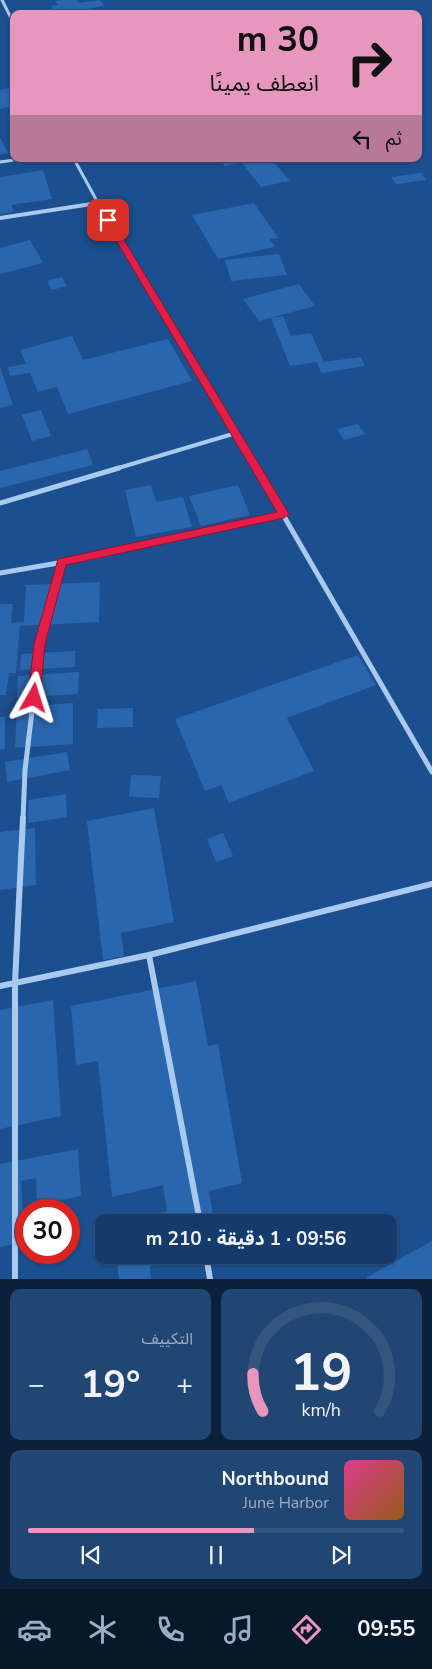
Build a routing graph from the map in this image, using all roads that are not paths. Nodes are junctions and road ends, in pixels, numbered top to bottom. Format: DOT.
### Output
graph roads {
  1 [pos="2,0"];
  2 [pos="10,16"];
  3 [pos="76,162"];
  4 [pos="98,203"];
  5 [pos="0,218"];
  6 [pos="236,433"];
  7 [pos="0,503"];
  8 [pos="284,514"];
  9 [pos="62,562"];
  10 [pos="0,573"];
  11 [pos="432,772"];
  12 [pos="432,884"];
  13 [pos="149,955"];
  14 [pos="15,983"];
  15 [pos="0,986"];
  16 [pos="198,1214"];
  17 [pos="208,1264"];
  18 [pos="14,1279"];
  19 [pos="210,1279"];
  1 -- 2 [label="street"];
  3 -- 4 [label="street"];
  4 -- 5 [label="street"];
  4 -- 6 [label="street"];
  6 -- 7 [label="street"];
  6 -- 8 [label="street"];
  8 -- 9 [label="street"];
  8 -- 11 [label="street"];
  9 -- 10 [label="street"];
  9 -- 14 [label="street"];
  12 -- 13 [label="street"];
  13 -- 14 [label="street"];
  13 -- 16 [label="street"];
  14 -- 15 [label="street"];
  14 -- 18 [label="street"];
  17 -- 19 [label="street"];
}
